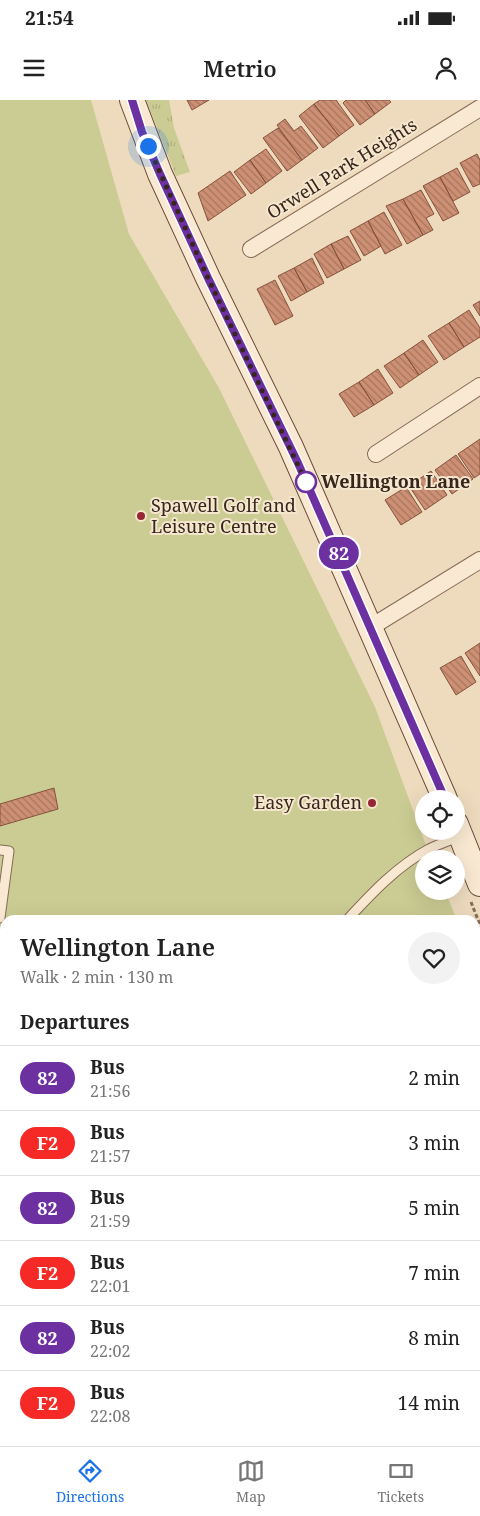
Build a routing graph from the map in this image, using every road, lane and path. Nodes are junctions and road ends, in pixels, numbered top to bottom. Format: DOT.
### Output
graph roads {
  1 [pos="132,100"];
  2 [pos="480,108"];
  3 [pos="250,249"];
  4 [pos="480,386"];
  5 [pos="376,454"];
  6 [pos="480,560"];
  7 [pos="371,627"];
  8 [pos="441,790"];
  9 [pos="444,840"];
  10 [pos="463,840"];
  11 [pos="0,850"];
  12 [pos="480,884"];
  13 [pos="0,915"];
  14 [pos="352,915"];
  1 -- 7 [label="street"];
  2 -- 3 [label="street, Orwell Park Heights"];
  4 -- 5 [label="street"];
  6 -- 7 [label="street"];
  7 -- 8 [label="street"];
  9 -- 14 [label="lane"];
  10 -- 12 [label="street"];
  11 -- 13 [label="lane"];
}
